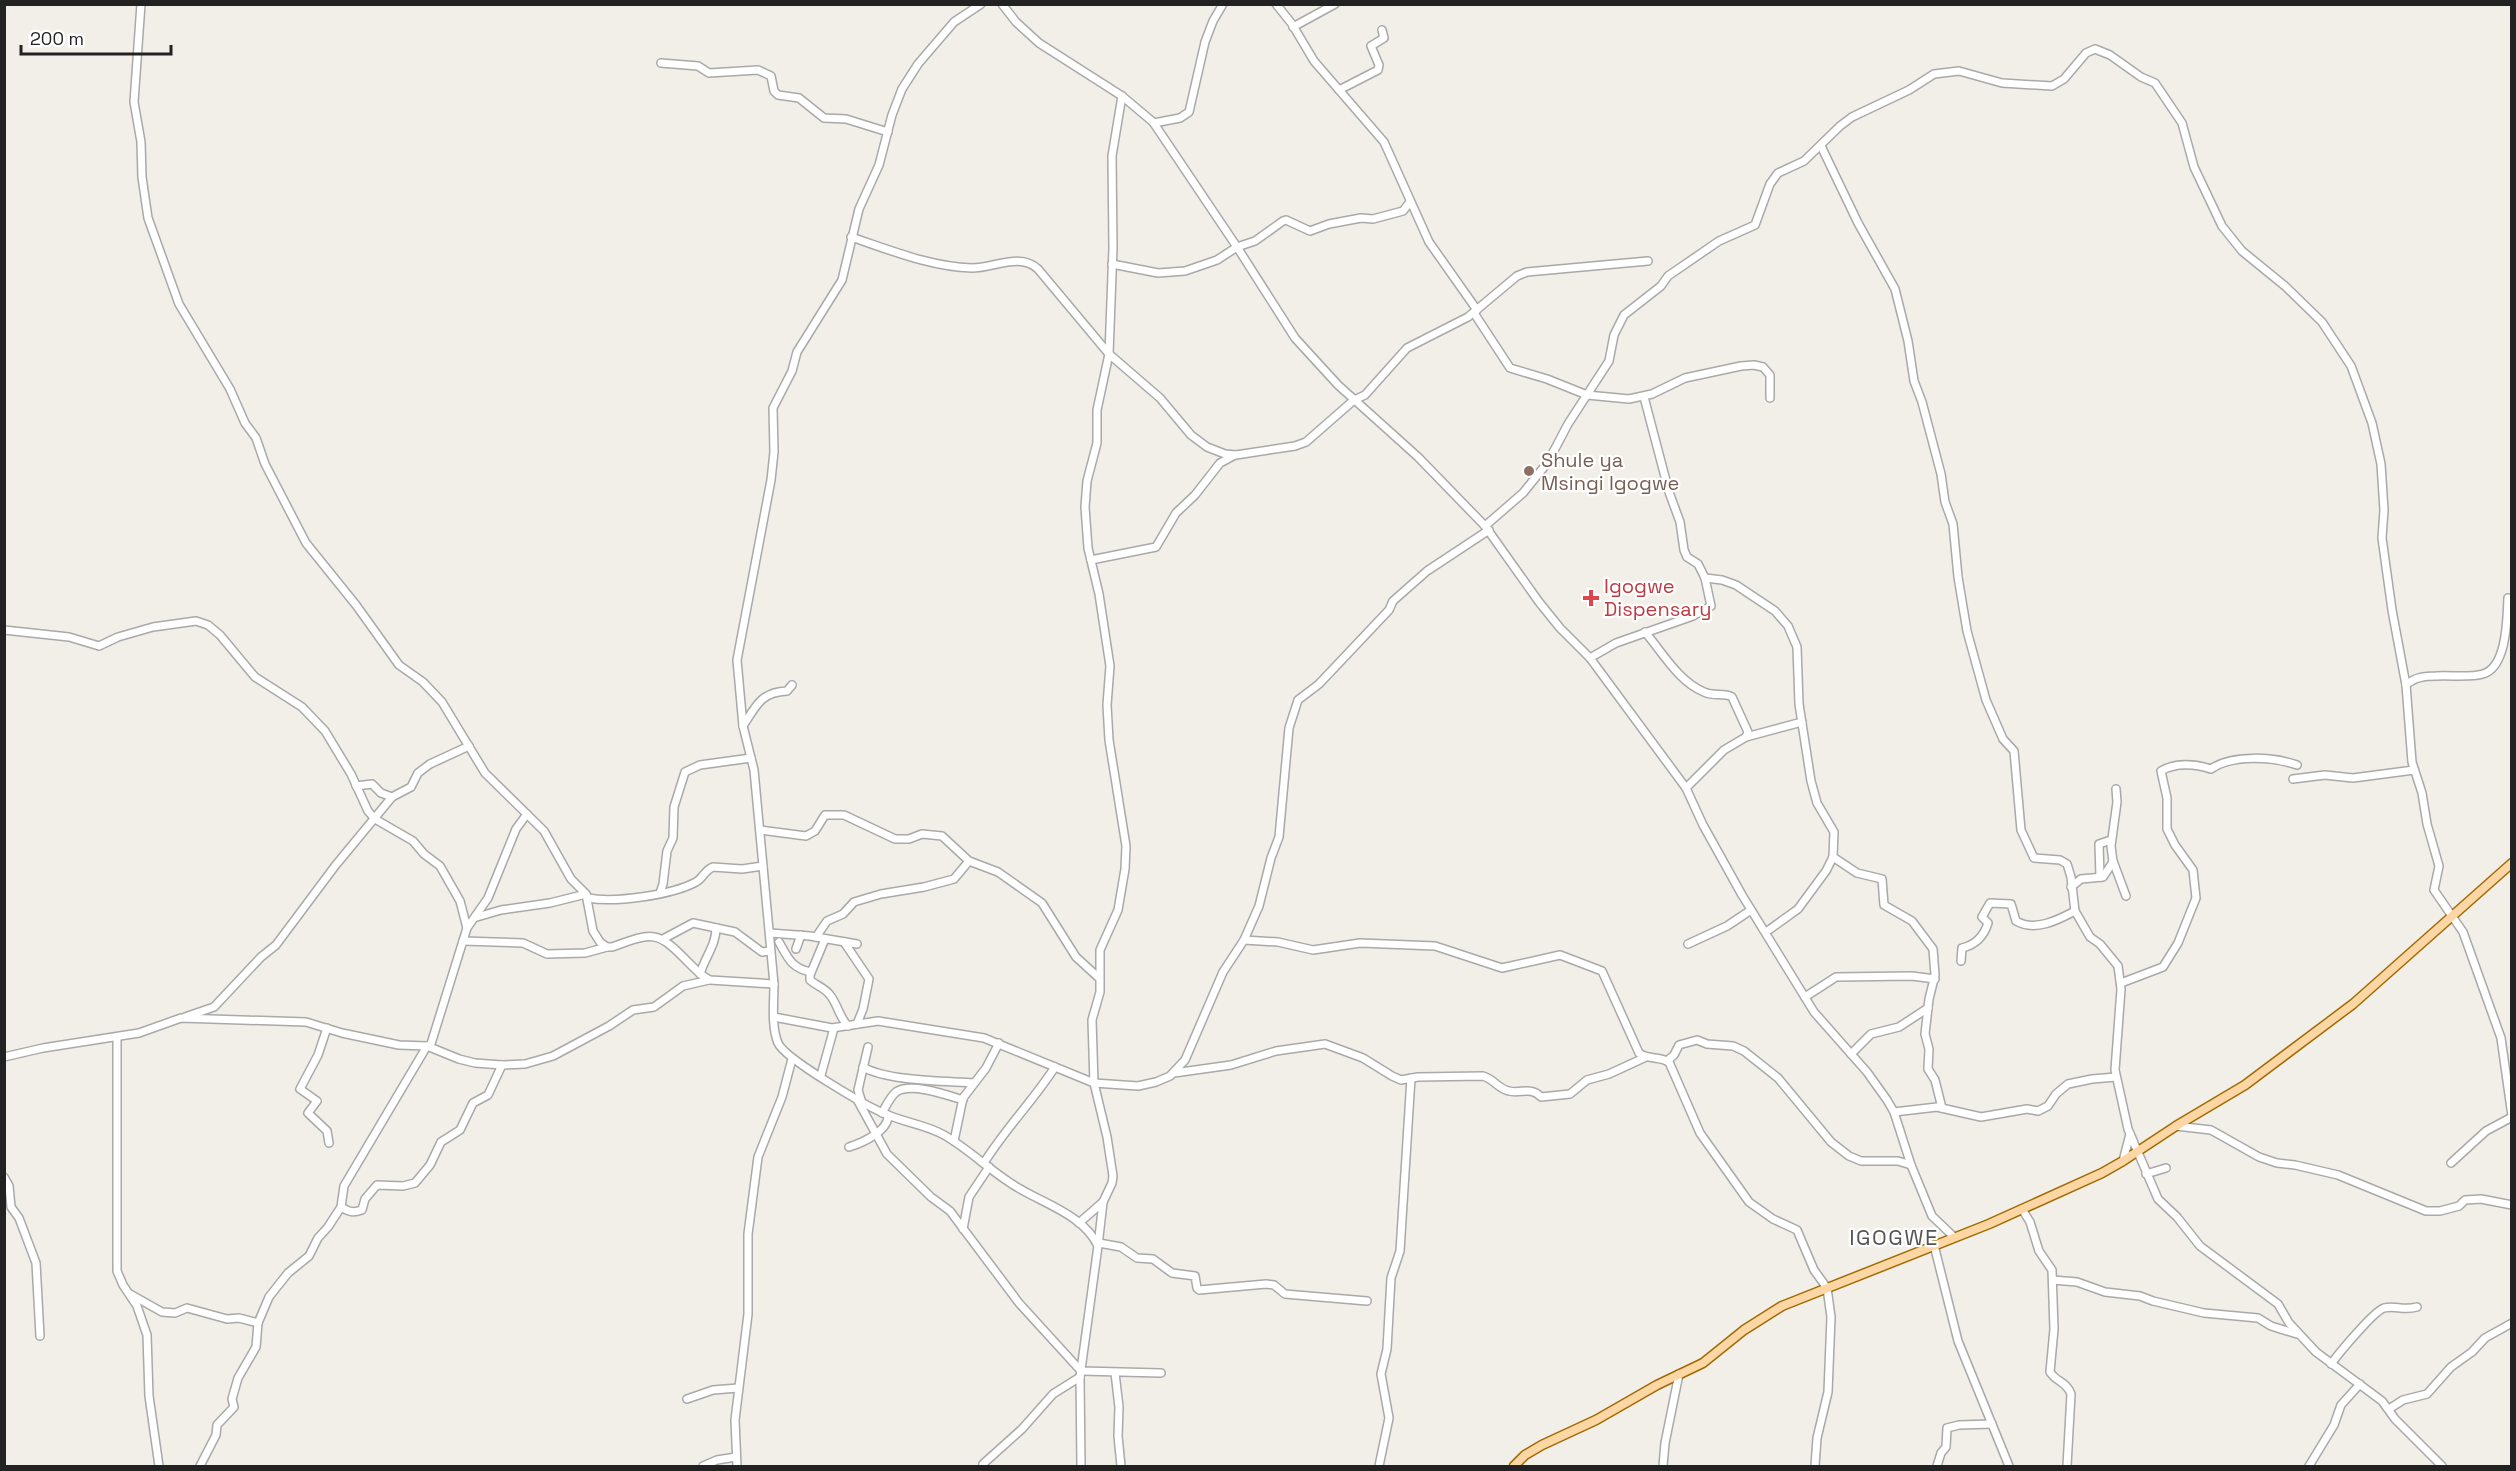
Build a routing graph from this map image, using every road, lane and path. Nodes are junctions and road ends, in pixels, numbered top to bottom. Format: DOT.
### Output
graph roads {
  1 [pos="141,4"];
  2 [pos="981,4"];
  3 [pos="1002,4"];
  4 [pos="1223,4"];
  5 [pos="1276,4"];
  6 [pos="1335,4"];
  7 [pos="1293,27"];
  8 [pos="1382,30"];
  9 [pos="661,63"];
  10 [pos="1340,90"];
  11 [pos="1122,96"];
  12 [pos="1154,123"];
  13 [pos="888,132"];
  14 [pos="1821,146"];
  15 [pos="1410,202"];
  16 [pos="851,237"];
  17 [pos="1237,246"];
  18 [pos="1648,261"];
  19 [pos="1112,264"];
  20 [pos="1476,312"];
  21 [pos="1109,354"];
  22 [pos="1587,395"];
  23 [pos="1644,397"];
  24 [pos="1770,398"];
  25 [pos="1354,400"];
  26 [pos="1236,455"];
  27 [pos="1487,528"];
  28 [pos="1091,560"];
  29 [pos="1705,578"];
  30 [pos="2508,598"];
  31 [pos="4,630"];
  32 [pos="1645,632"];
  33 [pos="1590,658"];
  34 [pos="792,685"];
  35 [pos="2406,686"];
  36 [pos="1802,722"];
  37 [pos="743,726"];
  38 [pos="1746,737"];
  39 [pos="469,746"];
  40 [pos="751,758"];
  41 [pos="2296,765"];
  42 [pos="2414,770"];
  43 [pos="2293,779"];
  44 [pos="356,786"];
  45 [pos="1686,788"];
  46 [pos="2116,789"];
  47 [pos="392,797"];
  48 [pos="382,807"];
  49 [pos="527,814"];
  50 [pos="375,819"];
  51 [pos="386,826"];
  52 [pos="760,830"];
  53 [pos="2111,840"];
  54 [pos="1833,856"];
  55 [pos="969,861"];
  56 [pos="2114,861"];
  57 [pos="2511,863"];
  58 [pos="763,866"];
  59 [pos="2100,877"];
  60 [pos="2071,887"];
  61 [pos="660,892"];
  62 [pos="587,896"];
  63 [pos="2126,896"];
  64 [pos="1751,910"];
  65 [pos="2075,911"];
  66 [pos="477,917"];
  67 [pos="2454,917"];
  68 [pos="467,928"];
  69 [pos="716,928"];
  70 [pos="1766,932"];
  71 [pos="770,933"];
  72 [pos="784,934"];
  73 [pos="801,935"];
  74 [pos="816,937"];
  75 [pos="663,939"];
  76 [pos="825,939"];
  77 [pos="1244,940"];
  78 [pos="463,941"];
  79 [pos="779,942"];
  80 [pos="844,942"];
  81 [pos="857,944"];
  82 [pos="1688,944"];
  83 [pos="607,947"];
  84 [pos="770,950"];
  85 [pos="796,950"];
  86 [pos="1961,961"];
  87 [pos="811,972"];
  88 [pos="700,974"];
  89 [pos="1099,978"];
  90 [pos="711,980"];
  91 [pos="1935,980"];
  92 [pos="2121,983"];
  93 [pos="774,984"];
  94 [pos="1805,997"];
  95 [pos="1928,1008"];
  96 [pos="774,1017"];
  97 [pos="181,1018"];
  98 [pos="857,1024"];
  99 [pos="848,1026"];
  100 [pos="327,1028"];
  101 [pos="834,1028"];
  102 [pos="117,1037"];
  103 [pos="999,1043"];
  104 [pos="429,1047"];
  105 [pos="868,1047"];
  106 [pos="1851,1054"];
  107 [pos="4,1057"];
  108 [pos="1646,1057"];
  109 [pos="792,1059"];
  110 [pos="1667,1061"];
  111 [pos="502,1065"];
  112 [pos="863,1067"];
  113 [pos="1055,1067"];
  114 [pos="1174,1073"];
  115 [pos="821,1075"];
  116 [pos="2116,1077"];
  117 [pos="1411,1078"];
  118 [pos="973,1083"];
  119 [pos="1094,1083"];
  120 [pos="963,1100"];
  121 [pos="860,1102"];
  122 [pos="1942,1108"];
  123 [pos="1894,1112"];
  124 [pos="885,1117"];
  125 [pos="2511,1117"];
  126 [pos="2176,1126"];
  127 [pos="875,1133"];
  128 [pos="2130,1134"];
  129 [pos="954,1141"];
  130 [pos="329,1143"];
  131 [pos="849,1147"];
  132 [pos="2138,1151"];
  133 [pos="2123,1161"];
  134 [pos="2451,1163"];
  135 [pos="986,1165"];
  136 [pos="1911,1166"];
  137 [pos="2166,1168"];
  138 [pos="2146,1173"];
  139 [pos="4,1177"];
  140 [pos="1103,1202"];
  141 [pos="2511,1205"];
  142 [pos="341,1207"];
  143 [pos="2022,1209"];
  144 [pos="1079,1222"];
  145 [pos="963,1229"];
  146 [pos="1953,1236"];
  147 [pos="1098,1245"];
  148 [pos="1934,1245"];
  149 [pos="2053,1280"];
  150 [pos="1827,1288"];
  151 [pos="128,1293"];
  152 [pos="1367,1301"];
  153 [pos="2417,1307"];
  154 [pos="258,1323"];
  155 [pos="2511,1323"];
  156 [pos="40,1336"];
  157 [pos="2302,1336"];
  158 [pos="2331,1364"];
  159 [pos="1115,1373"];
  160 [pos="1161,1373"];
  161 [pos="1080,1374"];
  162 [pos="1679,1374"];
  163 [pos="2360,1384"];
  164 [pos="738,1388"];
  165 [pos="687,1399"];
  166 [pos="2389,1409"];
  167 [pos="1992,1424"];
  168 [pos="736,1457"];
  169 [pos="983,1464"];
  170 [pos="159,1467"];
  171 [pos="200,1467"];
  172 [pos="703,1467"];
  173 [pos="737,1467"];
  174 [pos="1081,1467"];
  175 [pos="1121,1467"];
  176 [pos="1379,1467"];
  177 [pos="1514,1467"];
  178 [pos="1663,1467"];
  179 [pos="1815,1467"];
  180 [pos="1937,1467"];
  181 [pos="2009,1467"];
  182 [pos="2067,1467"];
  183 [pos="2309,1467"];
  184 [pos="2442,1467"];
  1 -- 39 [label="street"];
  2 -- 13 [label="street"];
  3 -- 11 [label="street"];
  4 -- 12 [label="street"];
  5 -- 7 [label="street"];
  6 -- 7 [label="street"];
  7 -- 10 [label="street"];
  8 -- 10 [label="street"];
  9 -- 13 [label="street"];
  10 -- 15 [label="street"];
  11 -- 12 [label="street"];
  11 -- 19 [label="street"];
  12 -- 17 [label="street"];
  13 -- 16 [label="street"];
  14 -- 22 [label="street"];
  14 -- 35 [label="street"];
  14 -- 60 [label="street"];
  15 -- 17 [label="street"];
  15 -- 20 [label="street"];
  16 -- 21 [label="street"];
  16 -- 37 [label="street"];
  17 -- 19 [label="street"];
  17 -- 25 [label="street"];
  18 -- 20 [label="street"];
  19 -- 21 [label="street"];
  20 -- 22 [label="street"];
  20 -- 25 [label="street"];
  21 -- 26 [label="street"];
  21 -- 28 [label="street"];
  22 -- 23 [label="street"];
  22 -- 27 [label="street"];
  23 -- 24 [label="street"];
  23 -- 29 [label="street"];
  25 -- 26 [label="street"];
  25 -- 27 [label="street"];
  26 -- 28 [label="street"];
  27 -- 33 [label="street"];
  27 -- 77 [label="street"];
  28 -- 89 [label="street"];
  29 -- 32 [label="street"];
  29 -- 36 [label="street"];
  30 -- 35 [label="street"];
  31 -- 44 [label="street"];
  32 -- 33 [label="street"];
  32 -- 38 [label="street"];
  33 -- 45 [label="street"];
  34 -- 37 [label="street"];
  35 -- 42 [label="street"];
  36 -- 38 [label="street"];
  36 -- 54 [label="street"];
  37 -- 40 [label="street"];
  38 -- 45 [label="street"];
  39 -- 47 [label="street"];
  39 -- 49 [label="street"];
  40 -- 52 [label="street"];
  40 -- 61 [label="street"];
  41 -- 92 [label="street"];
  42 -- 43 [label="street"];
  42 -- 67 [label="street"];
  44 -- 47 [label="street"];
  44 -- 50 [label="street"];
  45 -- 64 [label="street"];
  46 -- 53 [label="street"];
  47 -- 48 [label="street"];
  48 -- 50 [label="street"];
  48 -- 51 [label="street"];
  49 -- 62 [label="street"];
  49 -- 66 [label="street"];
  50 -- 51 [label="street"];
  50 -- 97 [label="street"];
  51 -- 68 [label="street"];
  52 -- 55 [label="street"];
  52 -- 58 [label="street"];
  53 -- 56 [label="street"];
  53 -- 59 [label="street"];
  54 -- 70 [label="street"];
  54 -- 91 [label="street"];
  55 -- 74 [label="street"];
  55 -- 89 [label="street"];
  56 -- 59 [label="street"];
  56 -- 63 [label="street"];
  57 -- 67 [label="main road"];
  58 -- 61 [label="street"];
  58 -- 71 [label="street"];
  59 -- 60 [label="street"];
  60 -- 65 [label="street"];
  61 -- 62 [label="street"];
  62 -- 66 [label="street"];
  62 -- 83 [label="street"];
  64 -- 70 [label="street"];
  64 -- 82 [label="street"];
  65 -- 86 [label="street"];
  65 -- 92 [label="street"];
  66 -- 68 [label="street"];
  67 -- 125 [label="street"];
  67 -- 126 [label="main road"];
  68 -- 78 [label="street"];
  69 -- 75 [label="street"];
  69 -- 84 [label="street"];
  69 -- 88 [label="street"];
  70 -- 94 [label="street"];
  71 -- 72 [label="street"];
  71 -- 84 [label="street"];
  72 -- 73 [label="street"];
  72 -- 79 [label="street"];
  73 -- 74 [label="street"];
  73 -- 85 [label="street"];
  74 -- 76 [label="street"];
  75 -- 83 [label="street"];
  75 -- 88 [label="street"];
  76 -- 80 [label="street"];
  76 -- 87 [label="street"];
  77 -- 108 [label="street"];
  77 -- 114 [label="street"];
  78 -- 83 [label="street"];
  78 -- 104 [label="street"];
  79 -- 84 [label="street"];
  79 -- 87 [label="street"];
  80 -- 81 [label="street"];
  80 -- 98 [label="street"];
  84 -- 93 [label="street"];
  87 -- 99 [label="street"];
  88 -- 90 [label="street"];
  89 -- 119 [label="street"];
  90 -- 93 [label="street"];
  90 -- 111 [label="street"];
  91 -- 94 [label="street"];
  91 -- 95 [label="street"];
  92 -- 116 [label="street"];
  93 -- 96 [label="street"];
  94 -- 106 [label="street"];
  95 -- 106 [label="street"];
  95 -- 122 [label="street"];
  96 -- 101 [label="street"];
  96 -- 109 [label="street"];
  97 -- 100 [label="street"];
  97 -- 102 [label="street"];
  98 -- 99 [label="street"];
  98 -- 103 [label="street"];
  99 -- 101 [label="street"];
  100 -- 104 [label="street"];
  100 -- 130 [label="street"];
  101 -- 115 [label="street"];
  102 -- 107 [label="street"];
  102 -- 151 [label="street"];
  103 -- 113 [label="street"];
  103 -- 118 [label="street"];
  104 -- 111 [label="street"];
  104 -- 142 [label="street"];
  105 -- 112 [label="street"];
  106 -- 123 [label="street"];
  108 -- 110 [label="street"];
  108 -- 117 [label="street"];
  109 -- 115 [label="street"];
  109 -- 164 [label="street"];
  110 -- 136 [label="street"];
  110 -- 150 [label="street"];
  111 -- 142 [label="street"];
  112 -- 118 [label="street"];
  112 -- 121 [label="street"];
  113 -- 119 [label="street"];
  113 -- 135 [label="street"];
  114 -- 117 [label="street"];
  114 -- 119 [label="street"];
  115 -- 121 [label="street"];
  116 -- 122 [label="street"];
  116 -- 128 [label="street"];
  117 -- 176 [label="street"];
  118 -- 120 [label="street"];
  119 -- 140 [label="street"];
  120 -- 124 [label="street"];
  120 -- 129 [label="street"];
  121 -- 124 [label="street"];
  121 -- 127 [label="street"];
  122 -- 123 [label="street"];
  123 -- 136 [label="street"];
  124 -- 127 [label="street"];
  124 -- 129 [label="street"];
  125 -- 134 [label="street"];
  126 -- 132 [label="main road"];
  126 -- 141 [label="street"];
  127 -- 131 [label="street"];
  127 -- 145 [label="street"];
  128 -- 132 [label="street"];
  128 -- 133 [label="street"];
  129 -- 135 [label="street"];
  132 -- 133 [label="main road"];
  132 -- 138 [label="street"];
  133 -- 143 [label="main road"];
  135 -- 144 [label="street"];
  135 -- 145 [label="street"];
  136 -- 146 [label="street"];
  137 -- 138 [label="street"];
  138 -- 157 [label="street"];
  139 -- 156 [label="street"];
  140 -- 144 [label="street"];
  140 -- 147 [label="street"];
  142 -- 154 [label="street"];
  143 -- 146 [label="main road"];
  143 -- 149 [label="street"];
  144 -- 147 [label="street"];
  145 -- 161 [label="street"];
  146 -- 148 [label="main road"];
  147 -- 152 [label="street"];
  147 -- 161 [label="street"];
  148 -- 150 [label="main road"];
  148 -- 167 [label="street"];
  149 -- 157 [label="street"];
  149 -- 182 [label="street"];
  150 -- 162 [label="main road"];
  150 -- 179 [label="street"];
  151 -- 154 [label="street"];
  151 -- 170 [label="street"];
  153 -- 158 [label="street"];
  154 -- 171 [label="street"];
  155 -- 166 [label="street"];
  157 -- 158 [label="street"];
  158 -- 163 [label="street"];
  159 -- 160 [label="street"];
  159 -- 161 [label="street"];
  159 -- 175 [label="street"];
  161 -- 169 [label="street"];
  161 -- 174 [label="street"];
  162 -- 177 [label="main road"];
  162 -- 178 [label="street"];
  163 -- 166 [label="street"];
  163 -- 183 [label="street"];
  164 -- 165 [label="street"];
  164 -- 168 [label="street"];
  166 -- 184 [label="street"];
  167 -- 180 [label="street"];
  167 -- 181 [label="street"];
  168 -- 172 [label="street"];
  168 -- 173 [label="street"];
}
